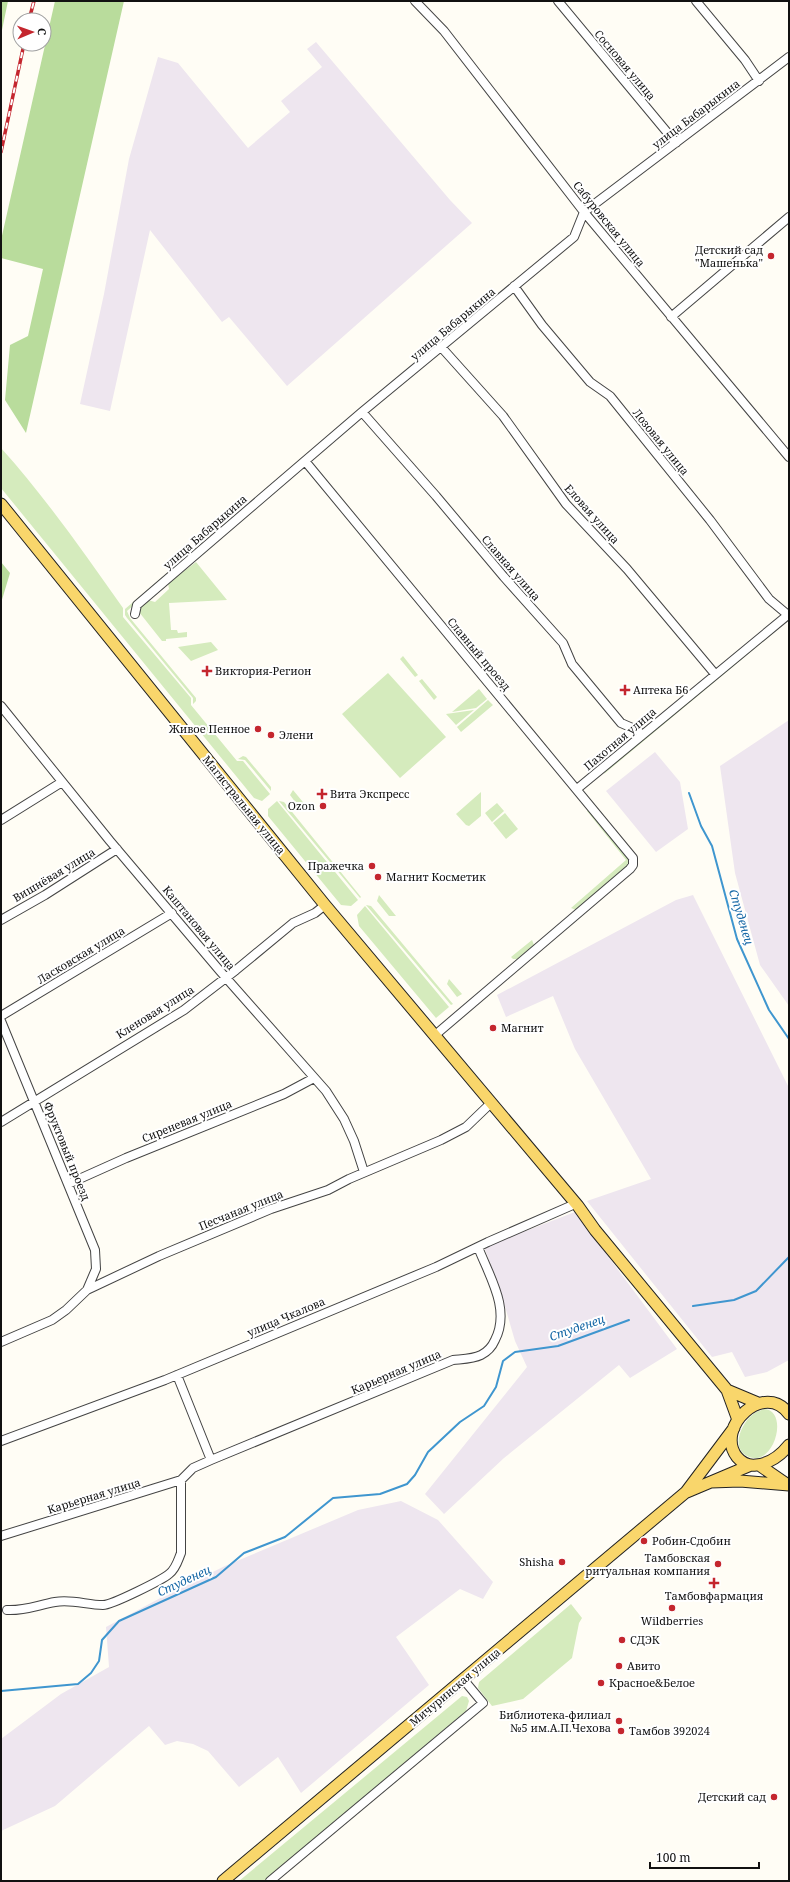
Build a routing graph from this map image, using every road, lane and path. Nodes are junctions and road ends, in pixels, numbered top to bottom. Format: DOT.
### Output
graph roads {
  1 [pos="415,1"];
  2 [pos="558,1"];
  3 [pos="696,1"];
  4 [pos="789,58"];
  5 [pos="759,80"];
  6 [pos="676,143"];
  7 [pos="584,212"];
  8 [pos="789,217"];
  9 [pos="514,286"];
  10 [pos="671,317"];
  11 [pos="442,348"];
  12 [pos="362,412"];
  13 [pos="789,457"];
  14 [pos="305,461"];
  15 [pos="1,504"];
  16 [pos="135,614"];
  17 [pos="788,614"];
  18 [pos="715,674"];
  19 [pos="1,706"];
  20 [pos="642,735"];
  21 [pos="62,782"];
  22 [pos="577,789"];
  23 [pos="1,820"];
  24 [pos="117,849"];
  25 [pos="325,906"];
  26 [pos="172,913"];
  27 [pos="1,920"];
  28 [pos="226,978"];
  29 [pos="1,1016"];
  30 [pos="1,1021"];
  31 [pos="434,1036"];
  32 [pos="314,1078"];
  33 [pos="35,1101"];
  34 [pos="491,1103"];
  35 [pos="1,1122"];
  36 [pos="364,1172"];
  37 [pos="68,1184"];
  38 [pos="575,1204"];
  39 [pos="478,1247"];
  40 [pos="86,1290"];
  41 [pos="1,1342"];
  42 [pos="178,1375"];
  43 [pos="727,1390"];
  44 [pos="789,1400"];
  45 [pos="772,1402"];
  46 [pos="758,1403"];
  47 [pos="789,1414"];
  48 [pos="736,1424"];
  49 [pos="1,1441"];
  50 [pos="789,1445"];
  51 [pos="211,1460"];
  52 [pos="755,1465"];
  53 [pos="182,1480"];
  54 [pos="711,1482"];
  55 [pos="789,1485"];
  56 [pos="686,1492"];
  57 [pos="1,1536"];
  58 [pos="7,1610"];
  59 [pos="463,1679"];
  60 [pos="223,1881"];
  61 [pos="270,1881"];
  1 -- 7 [label="street, Сабуровская улица"];
  2 -- 6 [label="street, Сосновая улица"];
  3 -- 5 [label="street"];
  4 -- 5 [label="street, улица Бабарыкина"];
  5 -- 6 [label="street, улица Бабарыкина"];
  6 -- 7 [label="street, улица Бабарыкина"];
  7 -- 9 [label="street, улица Бабарыкина"];
  7 -- 10 [label="street, Сабуровская улица"];
  8 -- 10 [label="street"];
  9 -- 11 [label="street, улица Бабарыкина"];
  9 -- 17 [label="street, Лозовая улица"];
  10 -- 13 [label="street, Сабуровская улица"];
  11 -- 12 [label="street, улица Бабарыкина"];
  11 -- 18 [label="street, Еловая улица"];
  12 -- 14 [label="street, улица Бабарыкина"];
  12 -- 20 [label="street, Славная улица"];
  14 -- 16 [label="street, улица Бабарыкина"];
  14 -- 22 [label="street, Славный проезд"];
  15 -- 25 [label="main road, Магистральная улица"];
  17 -- 18 [label="street, Пахотная улица"];
  18 -- 20 [label="street, Пахотная улица"];
  19 -- 21 [label="street, Каштановая улица"];
  20 -- 22 [label="street, Пахотная улица"];
  21 -- 23 [label="street"];
  21 -- 24 [label="street, Каштановая улица"];
  22 -- 31 [label="street, Славный проезд"];
  24 -- 26 [label="street, Каштановая улица"];
  24 -- 27 [label="street, Вишнёвая улица"];
  25 -- 28 [label="street, Кленовая улица"];
  25 -- 31 [label="main road, Магистральная улица"];
  26 -- 28 [label="street, Каштановая улица"];
  26 -- 29 [label="street, Ласковская улица"];
  28 -- 32 [label="street, Каштановая улица"];
  28 -- 33 [label="street, Кленовая улица"];
  30 -- 33 [label="street, Фруктовый проезд"];
  31 -- 34 [label="main road, Магистральная улица"];
  32 -- 36 [label="street, Каштановая улица"];
  32 -- 37 [label="street, Сиреневая улица"];
  33 -- 35 [label="street, Кленовая улица"];
  33 -- 37 [label="street, Фруктовый проезд"];
  34 -- 36 [label="street, Песчаная улица"];
  34 -- 38 [label="main road, Магистральная улица"];
  36 -- 40 [label="street, Песчаная улица"];
  37 -- 40 [label="street, Фруктовый проезд"];
  38 -- 39 [label="street, улица Чкалова"];
  38 -- 43 [label="main road, Магистральная улица"];
  39 -- 42 [label="street, улица Чкалова"];
  39 -- 51 [label="street, Карьерная улица"];
  40 -- 41 [label="street, Песчаная улица"];
  42 -- 49 [label="street, улица Чкалова"];
  42 -- 51 [label="street"];
  43 -- 46 [label="main road"];
  43 -- 48 [label="main road"];
  44 -- 45 [label="main road"];
  45 -- 46 [label="main road"];
  45 -- 47 [label="main road"];
  46 -- 48 [label="main road, Мичуринская улица"];
  48 -- 52 [label="main road"];
  48 -- 56 [label="main road, Мичуринская улица"];
  50 -- 52 [label="main road, Мичуринская улица"];
  51 -- 53 [label="street, Карьерная улица"];
  52 -- 54 [label="main road, Мичуринская улица"];
  52 -- 55 [label="main road"];
  53 -- 57 [label="street, Карьерная улица"];
  53 -- 58 [label="street"];
  54 -- 55 [label="main road"];
  54 -- 56 [label="main road, Мичуринская улица"];
  56 -- 59 [label="main road, Мичуринская улица"];
  59 -- 60 [label="main road, Мичуринская улица"];
  59 -- 61 [label="street"];
}
